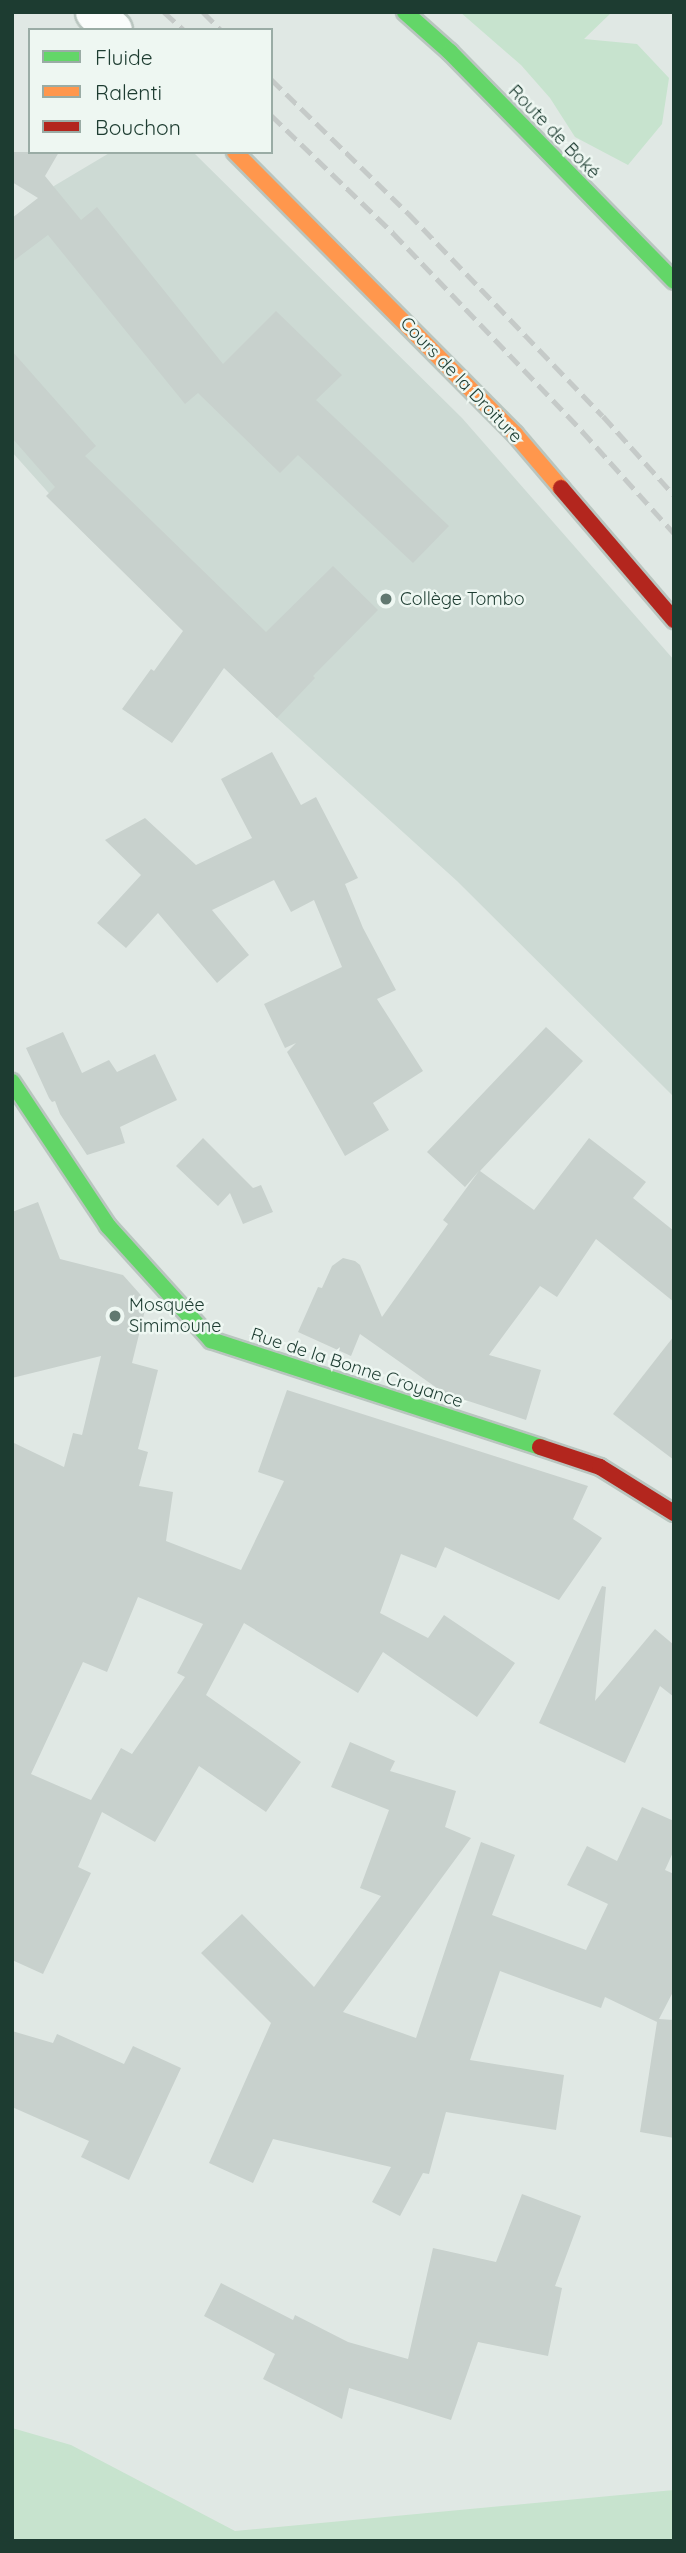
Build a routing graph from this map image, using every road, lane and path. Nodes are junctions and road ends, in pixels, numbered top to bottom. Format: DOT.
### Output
graph roads {
  1 [pos="94,12"];
  2 [pos="405,12"];
  3 [pos="111,28"];
  4 [pos="237,154"];
  5 [pos="674,281"];
  6 [pos="674,620"];
  7 [pos="12,1082"];
  8 [pos="674,1513"];
  1 -- 3 [label="street"];
  2 -- 5 [label="street, Route de Boké"];
  4 -- 6 [label="street, Cours de la Droiture"];
  7 -- 8 [label="street, Rue de la Bonne Croyance"];
}
